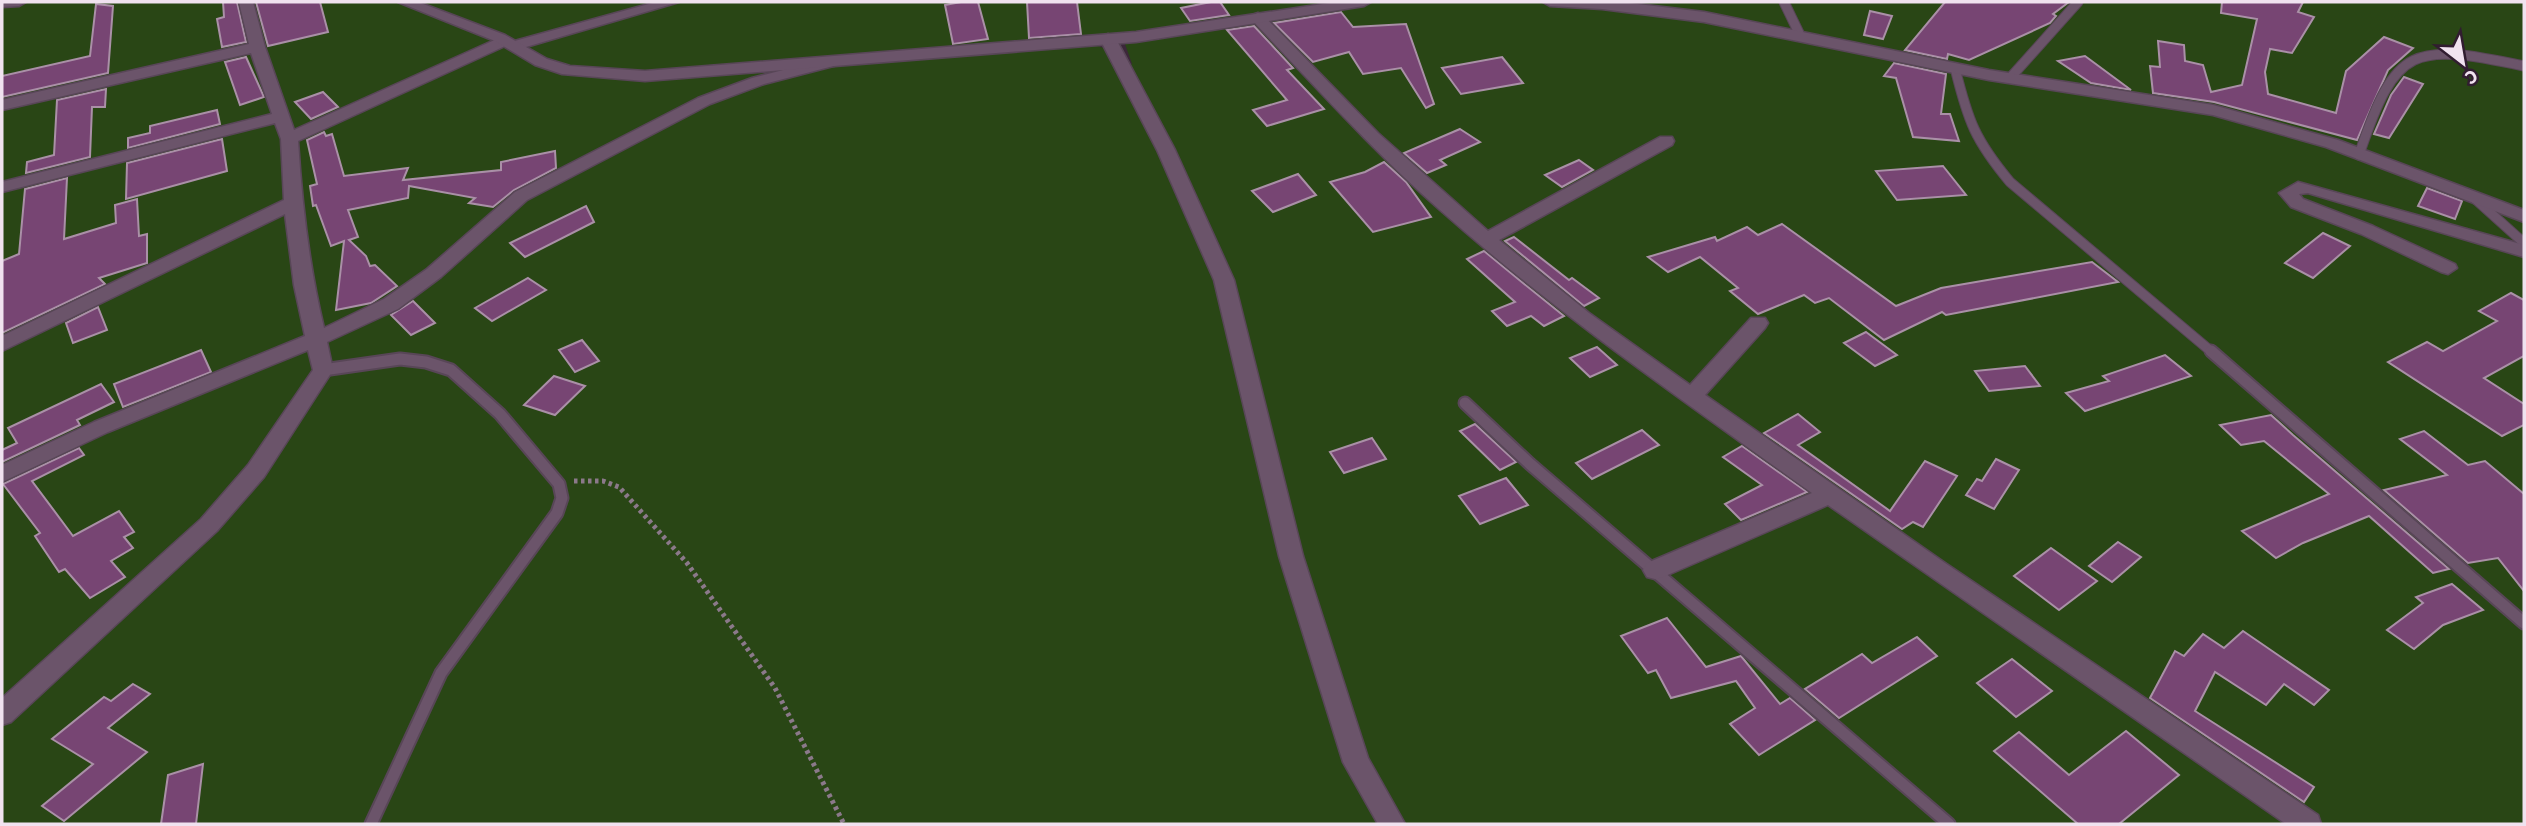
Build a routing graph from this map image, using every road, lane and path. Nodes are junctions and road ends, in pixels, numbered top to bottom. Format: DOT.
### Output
graph roads {
  1 [pos="19,2"];
  2 [pos="246,2"];
  3 [pos="405,2"];
  4 [pos="672,2"];
  5 [pos="1364,2"];
  6 [pos="1550,2"];
  7 [pos="1784,2"];
  8 [pos="2078,2"];
  9 [pos="2,3"];
  10 [pos="1260,12"];
  11 [pos="1799,33"];
  12 [pos="1108,39"];
  13 [pos="509,43"];
  14 [pos="257,47"];
  15 [pos="847,58"];
  16 [pos="2524,66"];
  17 [pos="1955,68"];
  18 [pos="2010,78"];
  19 [pos="2,105"];
  20 [pos="283,116"];
  21 [pos="289,139"];
  22 [pos="1666,141"];
  23 [pos="2360,155"];
  24 [pos="2,187"];
  25 [pos="2473,197"];
  26 [pos="293,203"];
  27 [pos="2524,216"];
  28 [pos="1485,240"];
  29 [pos="2524,243"];
  30 [pos="2524,251"];
  31 [pos="2448,268"];
  32 [pos="1758,323"];
  33 [pos="316,339"];
  34 [pos="2,344"];
  35 [pos="323,370"];
  36 [pos="1692,396"];
  37 [pos="1465,402"];
  38 [pos="2,474"];
  39 [pos="559,484"];
  40 [pos="1831,494"];
  41 [pos="1655,570"];
  42 [pos="2524,624"];
  43 [pos="2,714"];
  44 [pos="371,824"];
  45 [pos="844,824"];
  46 [pos="1392,824"];
  47 [pos="1949,824"];
  48 [pos="2308,824"];
  1 -- 9 [label="street"];
  2 -- 14 [label="street"];
  3 -- 13 [label="street"];
  4 -- 13 [label="street"];
  5 -- 10 [label="street"];
  6 -- 11 [label="street"];
  7 -- 11 [label="lane"];
  8 -- 18 [label="lane"];
  10 -- 12 [label="street"];
  10 -- 28 [label="street"];
  11 -- 17 [label="street"];
  12 -- 15 [label="street"];
  12 -- 46 [label="street"];
  13 -- 15 [label="street"];
  13 -- 21 [label="street"];
  14 -- 19 [label="street"];
  14 -- 20 [label="street"];
  15 -- 33 [label="street"];
  16 -- 23 [label="lane"];
  17 -- 18 [label="street"];
  17 -- 42 [label="lane"];
  18 -- 23 [label="street"];
  20 -- 21 [label="street"];
  20 -- 24 [label="street"];
  21 -- 26 [label="street"];
  22 -- 28 [label="street"];
  23 -- 25 [label="street"];
  25 -- 27 [label="street"];
  25 -- 29 [label="lane"];
  26 -- 33 [label="street"];
  26 -- 34 [label="street"];
  28 -- 36 [label="street"];
  30 -- 31 [label="street"];
  32 -- 36 [label="street"];
  33 -- 35 [label="street"];
  33 -- 38 [label="street"];
  35 -- 39 [label="lane"];
  35 -- 43 [label="street"];
  36 -- 40 [label="street"];
  37 -- 41 [label="lane"];
  39 -- 44 [label="lane"];
  39 -- 45 [label="path"];
  40 -- 41 [label="street"];
  40 -- 48 [label="street"];
  41 -- 47 [label="lane"];
}
